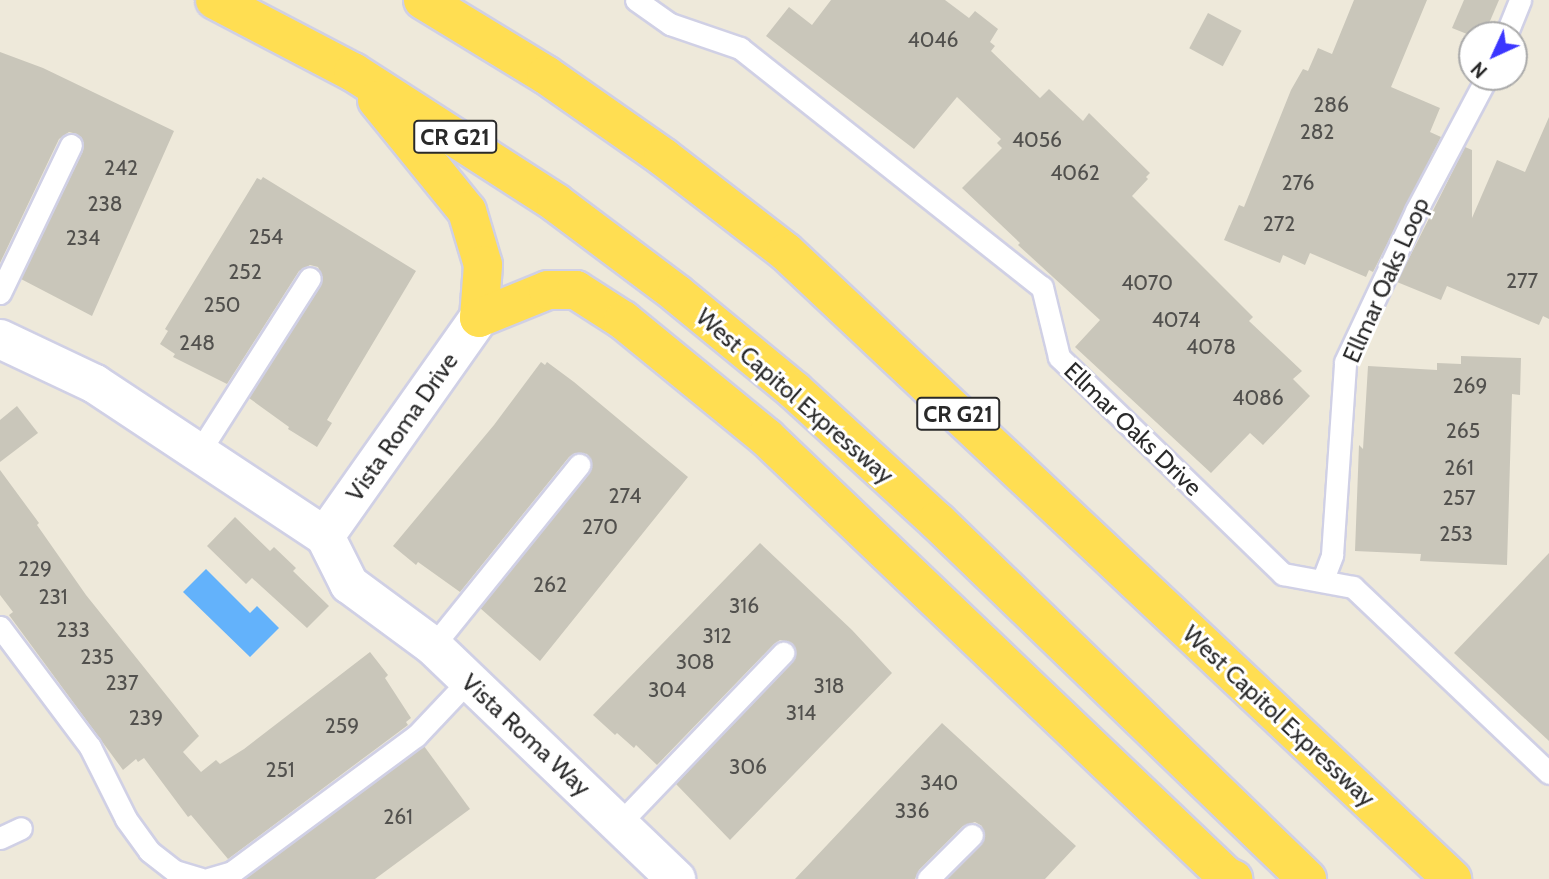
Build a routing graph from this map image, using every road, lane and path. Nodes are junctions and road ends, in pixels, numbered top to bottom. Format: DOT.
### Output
graph roads {
  1 [pos="215,0"];
  2 [pos="423,0"];
  3 [pos="636,0"];
  4 [pos="1520,0"];
  5 [pos="1512,21"];
  6 [pos="353,72"];
  7 [pos="1480,91"];
  8 [pos="71,145"];
  9 [pos="310,278"];
  10 [pos="0,293"];
  11 [pos="479,318"];
  12 [pos="0,338"];
  13 [pos="200,452"];
  14 [pos="579,465"];
  15 [pos="325,536"];
  16 [pos="1323,579"];
  17 [pos="0,627"];
  18 [pos="433,646"];
  19 [pos="783,653"];
  20 [pos="468,681"];
  21 [pos="1549,773"];
  22 [pos="620,823"];
  23 [pos="21,828"];
  24 [pos="972,835"];
  25 [pos="0,838"];
  26 [pos="662,875"];
  27 [pos="201,879"];
  28 [pos="208,879"];
  29 [pos="928,879"];
  30 [pos="1233,879"];
  31 [pos="1307,879"];
  32 [pos="1452,879"];
  1 -- 6 [label="highway, West Capitol Expressway / CR G21"];
  2 -- 32 [label="highway, West Capitol Expressway / CR G21"];
  3 -- 16 [label="lane, Ellmar Oaks Drive"];
  4 -- 5 [label="lane"];
  6 -- 11 [label="highway"];
  6 -- 31 [label="highway, West Capitol Expressway / CR G21"];
  7 -- 16 [label="lane, Ellmar Oaks Loop"];
  8 -- 10 [label="lane"];
  9 -- 13 [label="lane"];
  11 -- 15 [label="street, Vista Roma Drive"];
  11 -- 30 [label="highway"];
  12 -- 13 [label="street, Vista Roma Way"];
  13 -- 15 [label="street, Vista Roma Way"];
  14 -- 18 [label="lane"];
  15 -- 18 [label="street, Vista Roma Way"];
  16 -- 21 [label="lane, Ellmar Oaks Drive"];
  17 -- 27 [label="lane"];
  18 -- 20 [label="street, Vista Roma Way"];
  19 -- 22 [label="lane"];
  20 -- 22 [label="street, Vista Roma Way"];
  20 -- 28 [label="lane"];
  22 -- 26 [label="street, Vista Roma Way"];
  23 -- 25 [label="lane"];
  24 -- 29 [label="lane"];
}
